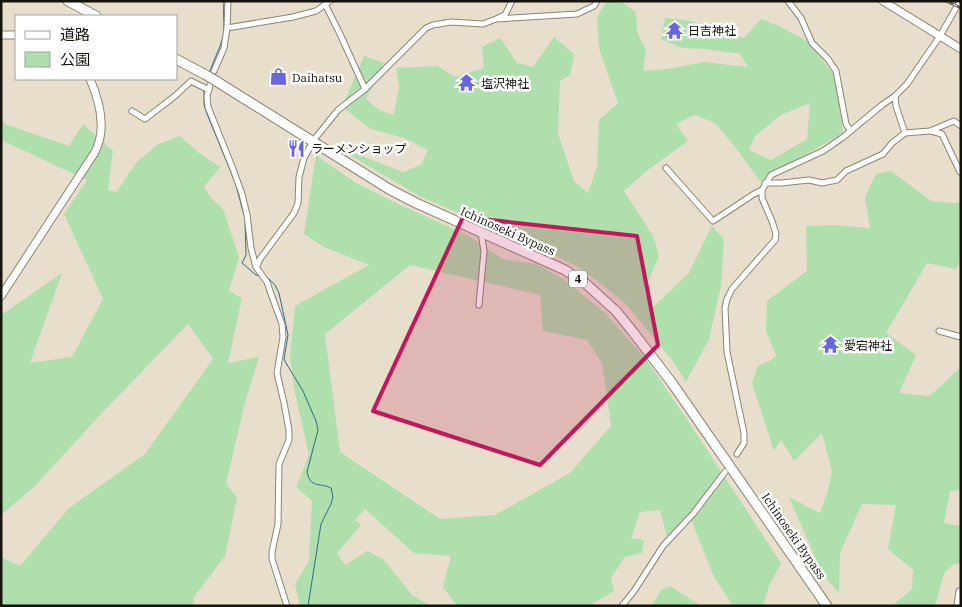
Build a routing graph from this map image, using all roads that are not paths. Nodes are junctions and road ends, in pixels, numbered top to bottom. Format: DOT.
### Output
graph roads {
  1 [pos="68,1"];
  2 [pos="228,1"];
  3 [pos="512,1"];
  4 [pos="597,1"];
  5 [pos="788,1"];
  6 [pos="883,1"];
  7 [pos="960,1"];
  8 [pos="327,2"];
  9 [pos="81,13"];
  10 [pos="496,19"];
  11 [pos="227,28"];
  12 [pos="1,35"];
  13 [pos="15,35"];
  14 [pos="940,36"];
  15 [pos="961,48"];
  16 [pos="178,60"];
  17 [pos="210,73"];
  18 [pos="90,80"];
  19 [pos="212,85"];
  20 [pos="365,89"];
  21 [pos="895,96"];
  22 [pos="132,110"];
  23 [pos="961,126"];
  24 [pos="850,130"];
  25 [pos="930,131"];
  26 [pos="905,133"];
  27 [pos="312,141"];
  28 [pos="666,168"];
  29 [pos="960,172"];
  30 [pos="765,183"];
  31 [pos="762,190"];
  32 [pos="481,233"];
  33 [pos="256,266"];
  34 [pos="1,296"];
  35 [pos="479,305"];
  36 [pos="939,331"];
  37 [pos="961,337"];
  38 [pos="737,454"];
  39 [pos="725,472"];
  40 [pos="959,591"];
  41 [pos="287,606"];
  42 [pos="622,606"];
  43 [pos="827,606"];
  44 [pos="957,606"];
  1 -- 9 [label="highway"];
  2 -- 11 [label="street"];
  3 -- 10 [label="street"];
  4 -- 10 [label="street"];
  5 -- 24 [label="street"];
  6 -- 14 [label="street"];
  7 -- 14 [label="street"];
  8 -- 11 [label="street"];
  8 -- 20 [label="street"];
  10 -- 20 [label="street"];
  11 -- 17 [label="street"];
  12 -- 13 [label="street"];
  14 -- 15 [label="street"];
  14 -- 21 [label="street"];
  16 -- 17 [label="highway, Ichinoseki Bypass / 4"];
  17 -- 19 [label="highway, Ichinoseki Bypass / 4, bridge"];
  18 -- 34 [label="street"];
  19 -- 22 [label="street"];
  19 -- 27 [label="highway, Ichinoseki Bypass / 4"];
  19 -- 33 [label="street"];
  20 -- 27 [label="street"];
  21 -- 24 [label="street"];
  21 -- 26 [label="street"];
  23 -- 25 [label="street"];
  24 -- 30 [label="street"];
  25 -- 26 [label="street"];
  25 -- 29 [label="street"];
  26 -- 30 [label="street"];
  27 -- 32 [label="highway, Ichinoseki Bypass / 4"];
  27 -- 33 [label="street"];
  28 -- 31 [label="street"];
  30 -- 31 [label="street"];
  31 -- 38 [label="street"];
  32 -- 35 [label="street"];
  32 -- 43 [label="highway, Ichinoseki Bypass / 4"];
  33 -- 41 [label="street"];
  36 -- 37 [label="street"];
  39 -- 42 [label="street"];
  40 -- 44 [label="street"];
}
